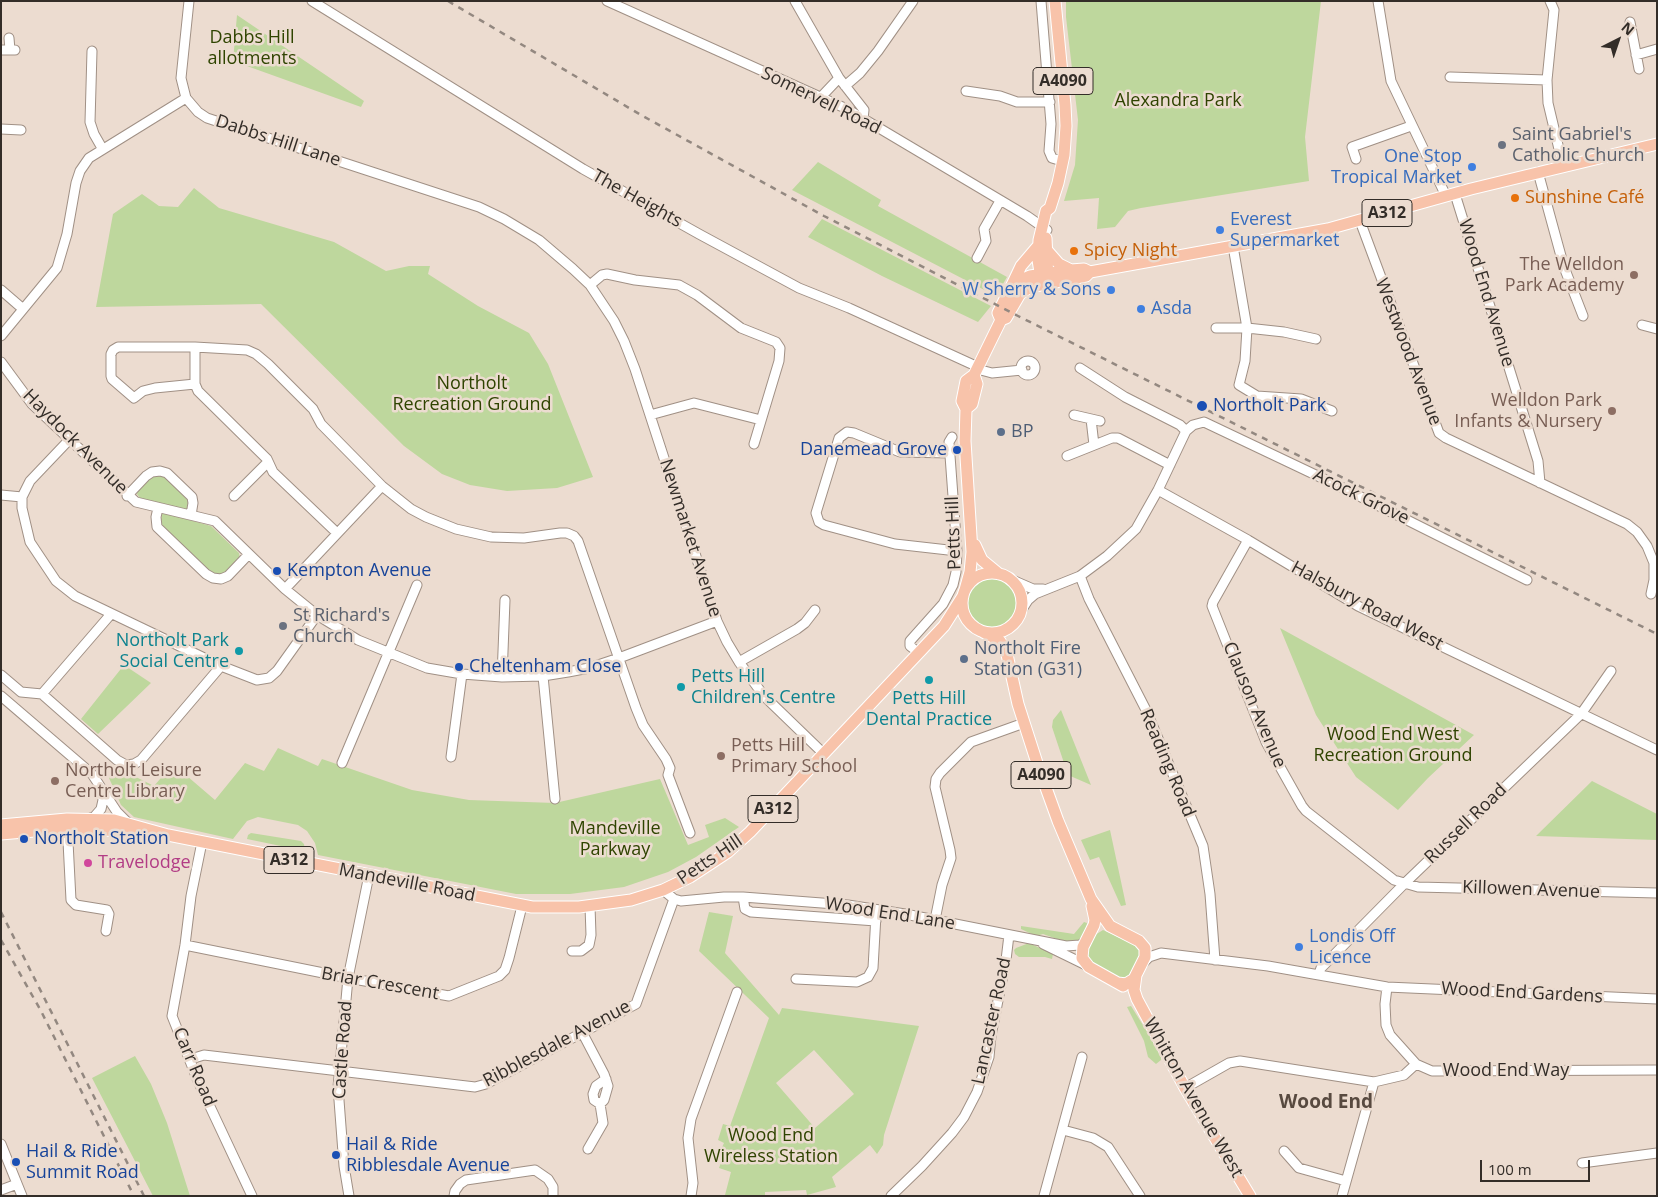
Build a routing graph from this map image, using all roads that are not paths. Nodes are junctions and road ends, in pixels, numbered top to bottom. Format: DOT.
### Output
graph roads {
  1 [pos="189,1"];
  2 [pos="312,1"];
  3 [pos="607,1"];
  4 [pos="795,1"];
  5 [pos="913,1"];
  6 [pos="1041,1"];
  7 [pos="1055,1"];
  8 [pos="1378,1"];
  9 [pos="1550,1"];
  10 [pos="1630,22"];
  11 [pos="9,38"];
  12 [pos="1657,49"];
  13 [pos="8,50"];
  14 [pos="92,51"];
  15 [pos="1636,54"];
  16 [pos="1639,69"];
  17 [pos="1450,77"];
  18 [pos="1547,80"];
  19 [pos="842,82"];
  20 [pos="966,91"];
  21 [pos="821,97"];
  22 [pos="186,98"];
  23 [pos="1050,102"];
  24 [pos="863,119"];
  25 [pos="1411,126"];
  26 [pos="1,129"];
  27 [pos="21,130"];
  28 [pos="1657,144"];
  29 [pos="102,148"];
  30 [pos="1356,159"];
  31 [pos="1062,161"];
  32 [pos="1563,166"];
  33 [pos="1538,172"];
  34 [pos="1450,195"];
  35 [pos="1000,201"];
  36 [pos="1045,220"];
  37 [pos="1360,221"];
  38 [pos="1234,246"];
  39 [pos="1042,247"];
  40 [pos="977,258"];
  41 [pos="1071,270"];
  42 [pos="1090,272"];
  43 [pos="1044,279"];
  44 [pos="590,285"];
  45 [pos="1,290"];
  46 [pos="1009,291"];
  47 [pos="597,296"];
  48 [pos="23,309"];
  49 [pos="1582,316"];
  50 [pos="1001,320"];
  51 [pos="1642,326"];
  52 [pos="1216,328"];
  53 [pos="1247,328"];
  54 [pos="1657,328"];
  55 [pos="1,336"];
  56 [pos="1316,339"];
  57 [pos="195,347"];
  58 [pos="1,362"];
  59 [pos="1080,368"];
  60 [pos="977,370"];
  61 [pos="1022,370"];
  62 [pos="195,384"];
  63 [pos="1332,411"];
  64 [pos="650,415"];
  65 [pos="1074,415"];
  66 [pos="761,420"];
  67 [pos="1190,428"];
  68 [pos="952,438"];
  69 [pos="69,440"];
  70 [pos="754,444"];
  71 [pos="1094,445"];
  72 [pos="950,453"];
  73 [pos="1068,456"];
  74 [pos="268,464"];
  75 [pos="1170,465"];
  76 [pos="1540,483"];
  77 [pos="382,486"];
  78 [pos="1158,490"];
  79 [pos="1,495"];
  80 [pos="127,496"];
  81 [pos="234,496"];
  82 [pos="22,497"];
  83 [pos="158,508"];
  84 [pos="191,515"];
  85 [pos="972,532"];
  86 [pos="337,533"];
  87 [pos="1248,540"];
  88 [pos="957,551"];
  89 [pos="249,554"];
  90 [pos="1080,576"];
  91 [pos="1005,577"];
  92 [pos="1527,580"];
  93 [pos="417,585"];
  94 [pos="285,589"];
  95 [pos="1046,589"];
  96 [pos="964,593"];
  97 [pos="1651,594"];
  98 [pos="505,600"];
  99 [pos="815,610"];
  100 [pos="111,614"];
  101 [pos="1020,614"];
  102 [pos="317,615"];
  103 [pos="717,621"];
  104 [pos="944,626"];
  105 [pos="979,630"];
  106 [pos="388,653"];
  107 [pos="919,653"];
  108 [pos="1007,655"];
  109 [pos="619,658"];
  110 [pos="739,662"];
  111 [pos="220,666"];
  112 [pos="1611,671"];
  113 [pos="462,674"];
  114 [pos="1,675"];
  115 [pos="543,676"];
  116 [pos="502,677"];
  117 [pos="42,694"];
  118 [pos="1,696"];
  119 [pos="1581,714"];
  120 [pos="1024,723"];
  121 [pos="1657,750"];
  122 [pos="824,754"];
  123 [pos="451,757"];
  124 [pos="342,763"];
  125 [pos="98,783"];
  126 [pos="106,794"];
  127 [pos="555,799"];
  128 [pos="102,805"];
  129 [pos="68,823"];
  130 [pos="101,823"];
  131 [pos="129,824"];
  132 [pos="1,825"];
  133 [pos="152,832"];
  134 [pos="690,833"];
  135 [pos="1,834"];
  136 [pos="202,842"];
  137 [pos="369,875"];
  138 [pos="1405,883"];
  139 [pos="663,890"];
  140 [pos="1087,891"];
  141 [pos="1657,893"];
  142 [pos="742,897"];
  143 [pos="674,898"];
  144 [pos="522,906"];
  145 [pos="590,906"];
  146 [pos="877,910"];
  147 [pos="935,920"];
  148 [pos="876,921"];
  149 [pos="1110,926"];
  150 [pos="106,930"];
  151 [pos="1092,930"];
  152 [pos="1009,934"];
  153 [pos="1036,941"];
  154 [pos="1086,941"];
  155 [pos="1139,941"];
  156 [pos="185,945"];
  157 [pos="572,951"];
  158 [pos="1166,954"];
  159 [pos="1215,960"];
  160 [pos="1144,962"];
  161 [pos="1089,967"];
  162 [pos="1318,974"];
  163 [pos="1136,975"];
  164 [pos="1106,976"];
  165 [pos="348,978"];
  166 [pos="796,979"];
  167 [pos="1118,983"];
  168 [pos="1387,987"];
  169 [pos="737,992"];
  170 [pos="1657,999"];
  171 [pos="1137,1000"];
  172 [pos="583,1034"];
  173 [pos="1082,1057"];
  174 [pos="191,1059"];
  175 [pos="1416,1064"];
  176 [pos="1657,1070"];
  177 [pos="340,1071"];
  178 [pos="1374,1082"];
  179 [pos="1184,1088"];
  180 [pos="1063,1130"];
  181 [pos="1,1144"];
  182 [pos="588,1149"];
  183 [pos="1284,1151"];
  184 [pos="1657,1153"];
  185 [pos="1582,1163"];
  186 [pos="1346,1181"];
  187 [pos="1,1190"];
  188 [pos="21,1192"];
  189 [pos="252,1196"];
  190 [pos="349,1196"];
  191 [pos="454,1196"];
  192 [pos="553,1196"];
  193 [pos="691,1196"];
  194 [pos="891,1196"];
  195 [pos="1044,1196"];
  196 [pos="1140,1196"];
  197 [pos="1250,1196"];
  198 [pos="1342,1196"];
  1 -- 22 [label="street"];
  2 -- 60 [label="street, The Heights"];
  3 -- 21 [label="street, Somervell Road"];
  4 -- 19 [label="street"];
  5 -- 19 [label="street"];
  6 -- 23 [label="street"];
  7 -- 31 [label="main road, A4090"];
  8 -- 25 [label="street, Wood End Avenue"];
  9 -- 18 [label="street"];
  10 -- 15 [label="street"];
  11 -- 13 [label="street"];
  12 -- 15 [label="street"];
  14 -- 29 [label="street"];
  15 -- 16 [label="street"];
  17 -- 18 [label="street"];
  18 -- 32 [label="street"];
  19 -- 21 [label="street"];
  19 -- 24 [label="street"];
  20 -- 23 [label="street"];
  21 -- 24 [label="street, Somervell Road"];
  22 -- 29 [label="street"];
  22 -- 44 [label="street, Dabbs Hill Lane"];
  23 -- 31 [label="street"];
  24 -- 35 [label="street, Somervell Road"];
  25 -- 30 [label="street"];
  25 -- 34 [label="street, Wood End Avenue"];
  26 -- 27 [label="street"];
  28 -- 32 [label="main road, A312"];
  29 -- 48 [label="street"];
  31 -- 36 [label="main road, A4090"];
  32 -- 33 [label="main road, A312"];
  33 -- 34 [label="main road, A312"];
  33 -- 49 [label="street"];
  34 -- 37 [label="main road, A312"];
  34 -- 76 [label="street, Wood End Avenue"];
  35 -- 36 [label="street, Somervell Road"];
  35 -- 40 [label="street"];
  36 -- 39 [label="main road, A4090"];
  37 -- 38 [label="main road, A312"];
  37 -- 76 [label="street, Westwood Avenue"];
  38 -- 42 [label="main road, A312"];
  38 -- 53 [label="street"];
  39 -- 41 [label="main road"];
  39 -- 43 [label="main road, A4090"];
  39 -- 46 [label="main road"];
  41 -- 42 [label="main road, A312"];
  41 -- 43 [label="main road, A312"];
  42 -- 43 [label="main road, A312"];
  43 -- 46 [label="main road, A312"];
  43 -- 50 [label="main road, A312"];
  44 -- 47 [label="street, Dabbs Hill Lane"];
  44 -- 66 [label="street"];
  45 -- 48 [label="street"];
  46 -- 50 [label="main road, A312"];
  47 -- 64 [label="street, Newmarket Avenue"];
  48 -- 55 [label="street"];
  50 -- 60 [label="main road, Petts Hill / A312"];
  51 -- 54 [label="street"];
  52 -- 53 [label="street"];
  53 -- 56 [label="street"];
  53 -- 63 [label="street"];
  57 -- 62 [label="street"];
  57 -- 62 [label="street"];
  57 -- 77 [label="street"];
  58 -- 69 [label="street, Haydock Avenue"];
  59 -- 67 [label="street"];
  60 -- 61 [label="street, The Heights"];
  60 -- 85 [label="main road, Petts Hill / A312"];
  62 -- 74 [label="street"];
  64 -- 66 [label="street"];
  64 -- 103 [label="street, Newmarket Avenue"];
  65 -- 71 [label="street"];
  66 -- 70 [label="street"];
  67 -- 75 [label="street"];
  67 -- 92 [label="street, Acock Grove"];
  68 -- 72 [label="street, Petts Hill"];
  69 -- 80 [label="street, Haydock Avenue"];
  69 -- 82 [label="street"];
  71 -- 73 [label="street"];
  71 -- 75 [label="street"];
  72 -- 88 [label="street, Petts Hill"];
  72 -- 88 [label="street"];
  74 -- 81 [label="street"];
  74 -- 86 [label="street"];
  75 -- 78 [label="street"];
  76 -- 97 [label="street"];
  77 -- 86 [label="street"];
  77 -- 109 [label="street"];
  78 -- 87 [label="street, Halsbury Road West"];
  78 -- 90 [label="street"];
  79 -- 82 [label="street"];
  80 -- 83 [label="street, Haydock Avenue"];
  80 -- 84 [label="street"];
  82 -- 100 [label="street"];
  83 -- 84 [label="street, Haydock Avenue"];
  83 -- 89 [label="street"];
  84 -- 89 [label="street, Haydock Avenue"];
  85 -- 91 [label="main road, Petts Hill / A312"];
  85 -- 96 [label="main road, Petts Hill / A312"];
  86 -- 94 [label="street"];
  87 -- 119 [label="street, Halsbury Road West"];
  87 -- 138 [label="street, Clauson Avenue"];
  88 -- 107 [label="street, Petts Hill"];
  89 -- 94 [label="street, Haydock Avenue"];
  90 -- 95 [label="street"];
  90 -- 159 [label="street, Reading Road"];
  91 -- 95 [label="street"];
  91 -- 96 [label="main road"];
  91 -- 101 [label="main road"];
  93 -- 106 [label="street"];
  94 -- 102 [label="street, Haydock Avenue"];
  95 -- 101 [label="street"];
  96 -- 104 [label="main road, Petts Hill / A312"];
  96 -- 105 [label="main road"];
  98 -- 116 [label="street"];
  99 -- 110 [label="street"];
  100 -- 111 [label="street"];
  100 -- 117 [label="street"];
  101 -- 105 [label="main road"];
  101 -- 108 [label="main road, A4090"];
  102 -- 106 [label="street, Haydock Avenue"];
  102 -- 111 [label="street"];
  103 -- 109 [label="street, Haydock Avenue"];
  103 -- 110 [label="street, Newmarket Avenue"];
  104 -- 105 [label="main road"];
  104 -- 107 [label="main road, Petts Hill / A312"];
  105 -- 108 [label="main road, A4090"];
  106 -- 113 [label="street, Haydock Avenue"];
  106 -- 124 [label="street"];
  107 -- 122 [label="main road, Petts Hill / A312"];
  108 -- 120 [label="main road, A4090"];
  109 -- 115 [label="street, Haydock Avenue"];
  109 -- 134 [label="street"];
  110 -- 122 [label="street, Newmarket Avenue"];
  111 -- 117 [label="street"];
  112 -- 119 [label="street, Russell Road"];
  113 -- 116 [label="street, Haydock Avenue"];
  113 -- 123 [label="street"];
  114 -- 117 [label="street"];
  115 -- 116 [label="street, Haydock Avenue"];
  115 -- 127 [label="street"];
  118 -- 125 [label="street"];
  119 -- 121 [label="street, Halsbury Road West"];
  119 -- 138 [label="street, Russell Road"];
  120 -- 140 [label="main road, A4090"];
  120 -- 147 [label="street"];
  122 -- 139 [label="main road, Petts Hill / A312"];
  125 -- 126 [label="street"];
  125 -- 128 [label="street"];
  126 -- 130 [label="street"];
  126 -- 131 [label="street"];
  128 -- 130 [label="street"];
  128 -- 130 [label="street"];
  129 -- 130 [label="main road, Mandeville Road / A312"];
  129 -- 132 [label="main road, Mandeville Road / A312"];
  129 -- 135 [label="main road, Mandeville Road / A312"];
  129 -- 150 [label="street"];
  130 -- 131 [label="main road, Mandeville Road / A312"];
  130 -- 133 [label="main road, Mandeville Road / A312"];
  131 -- 133 [label="main road, Mandeville Road / A312"];
  133 -- 136 [label="main road, Mandeville Road / A312"];
  136 -- 137 [label="main road, Mandeville Road / A312"];
  136 -- 156 [label="street, Carr Road"];
  137 -- 144 [label="main road, Mandeville Road / A312"];
  137 -- 165 [label="street, Castle Road"];
  138 -- 141 [label="street, Killowen Avenue"];
  138 -- 162 [label="street, Russell Road"];
  139 -- 143 [label="street"];
  139 -- 145 [label="main road, Mandeville Road / A312"];
  140 -- 149 [label="main road, A4090"];
  140 -- 151 [label="main road, A4090"];
  142 -- 143 [label="street, Wood End Lane"];
  142 -- 146 [label="street, Wood End Lane"];
  142 -- 148 [label="street, Wood End Lane"];
  143 -- 172 [label="street, Ribblesdale Avenue"];
  144 -- 145 [label="main road, Mandeville Road / A312"];
  144 -- 165 [label="street, Briar Crescent"];
  145 -- 157 [label="street"];
  146 -- 147 [label="street, Wood End Lane"];
  146 -- 148 [label="street"];
  147 -- 152 [label="street, Wood End Lane"];
  148 -- 166 [label="street"];
  149 -- 151 [label="main road"];
  149 -- 155 [label="main road"];
  151 -- 154 [label="main road"];
  152 -- 153 [label="street, Wood End Lane"];
  152 -- 194 [label="street, Lancaster Road"];
  153 -- 154 [label="street, Wood End Lane"];
  153 -- 161 [label="street, Wood End Lane"];
  154 -- 161 [label="main road"];
  155 -- 158 [label="street"];
  155 -- 160 [label="main road"];
  156 -- 165 [label="street, Briar Crescent"];
  156 -- 174 [label="street, Carr Road"];
  158 -- 159 [label="street"];
  158 -- 160 [label="street"];
  159 -- 162 [label="street"];
  160 -- 163 [label="main road"];
  161 -- 164 [label="main road, Wood End Lane"];
  162 -- 168 [label="street"];
  163 -- 167 [label="main road"];
  163 -- 171 [label="main road, Whitton Avenue West"];
  164 -- 167 [label="main road, Whitton Avenue West"];
  165 -- 177 [label="street, Castle Road"];
  167 -- 171 [label="main road, Whitton Avenue West"];
  168 -- 170 [label="street, Wood End Gardens"];
  168 -- 175 [label="street"];
  169 -- 193 [label="street"];
  171 -- 179 [label="main road, Whitton Avenue West"];
  172 -- 177 [label="street, Ribblesdale Avenue"];
  172 -- 182 [label="street"];
  173 -- 180 [label="street"];
  174 -- 177 [label="street, Ribblesdale Avenue"];
  174 -- 189 [label="street, Carr Road"];
  175 -- 176 [label="street, Wood End Way"];
  175 -- 178 [label="street"];
  177 -- 190 [label="street, Castle Road"];
  178 -- 179 [label="street"];
  178 -- 186 [label="street"];
  179 -- 197 [label="main road, Whitton Avenue West"];
  180 -- 195 [label="street"];
  180 -- 196 [label="street"];
  181 -- 188 [label="street"];
  183 -- 186 [label="street"];
  184 -- 185 [label="street"];
  186 -- 198 [label="street"];
  187 -- 188 [label="street"];
  191 -- 192 [label="street"];
}
